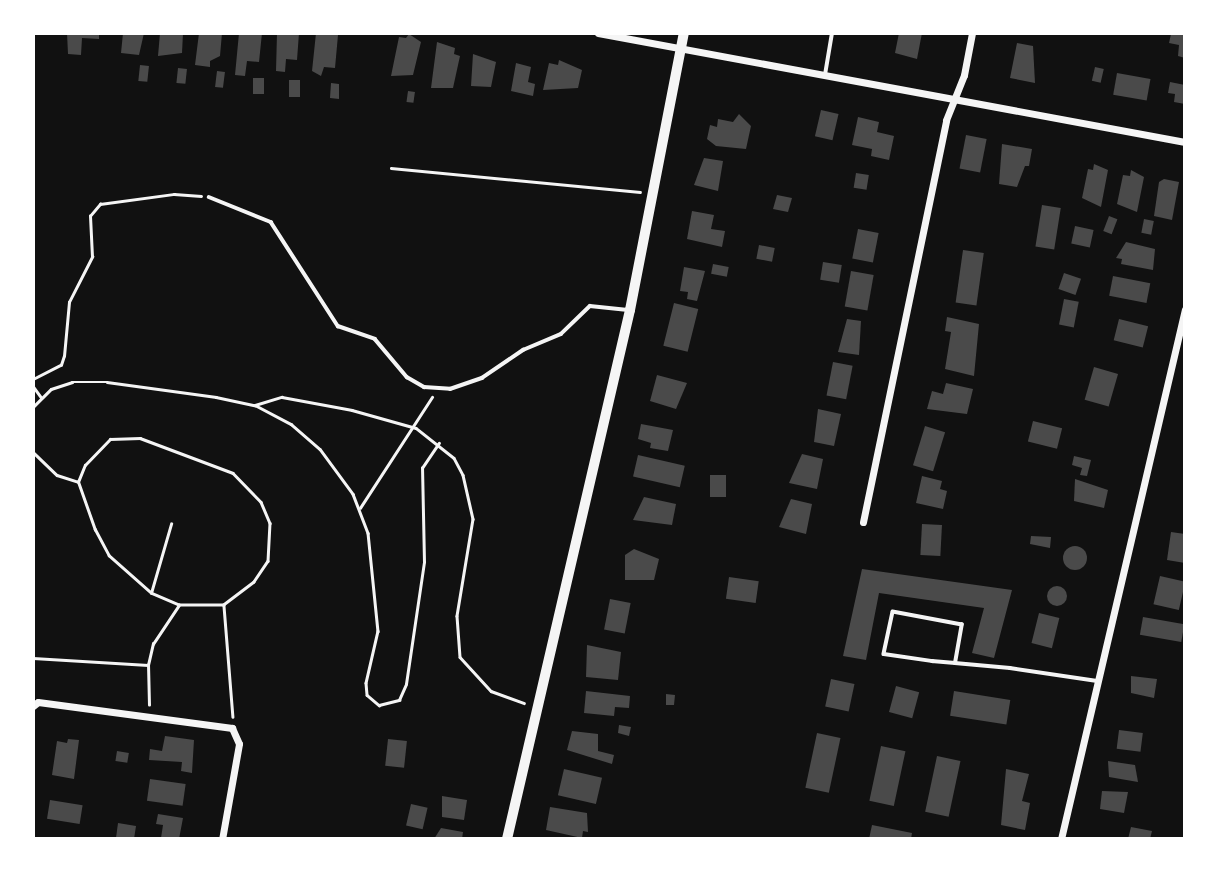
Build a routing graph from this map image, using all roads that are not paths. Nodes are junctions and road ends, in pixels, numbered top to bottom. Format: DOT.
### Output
graph roads {
  1 [pos="598,33"];
  2 [pos="684,33"];
  3 [pos="832,33"];
  4 [pos="972,33"];
  5 [pos="681,48"];
  6 [pos="825,75"];
  7 [pos="956,100"];
  8 [pos="1185,142"];
  9 [pos="209,197"];
  10 [pos="1185,309"];
  11 [pos="630,310"];
  12 [pos="863,522"];
  13 [pos="956,663"];
  14 [pos="1097,681"];
  15 [pos="36,704"];
  16 [pos="222,839"];
  17 [pos="507,839"];
  18 [pos="1061,839"];
  1 -- 5 [label="street"];
  2 -- 5 [label="main road"];
  3 -- 6 [label="lane"];
  4 -- 7 [label="street"];
  5 -- 6 [label="street"];
  5 -- 11 [label="main road"];
  6 -- 7 [label="street"];
  7 -- 8 [label="street"];
  7 -- 12 [label="street"];
  9 -- 11 [label="lane"];
  10 -- 14 [label="street"];
  11 -- 17 [label="main road"];
  13 -- 13 [label="lane"];
  13 -- 14 [label="lane"];
  14 -- 18 [label="street"];
  15 -- 16 [label="street"];
}
